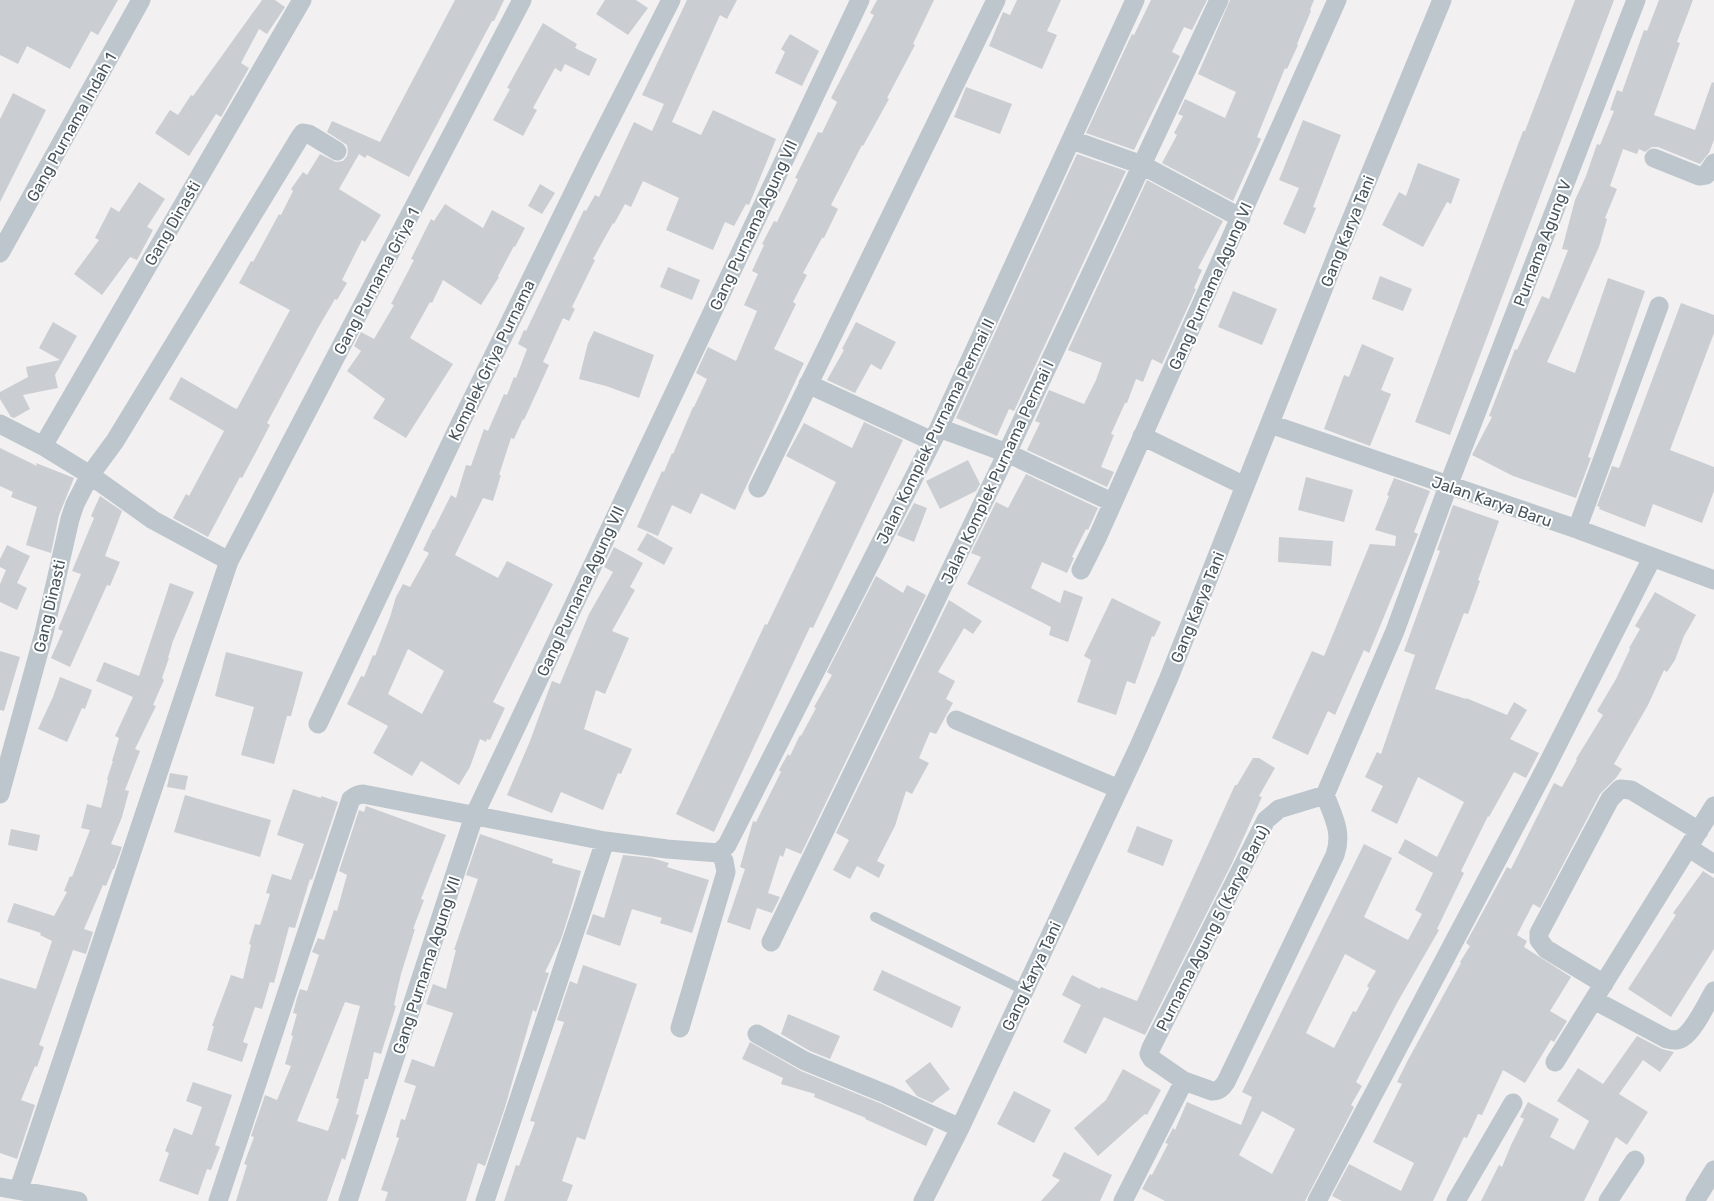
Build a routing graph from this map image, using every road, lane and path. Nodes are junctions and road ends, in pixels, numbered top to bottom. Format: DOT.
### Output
graph roads {
  1 [pos="141,0"];
  2 [pos="302,0"];
  3 [pos="522,0"];
  4 [pos="671,0"];
  5 [pos="860,0"];
  6 [pos="996,0"];
  7 [pos="1134,0"];
  8 [pos="1219,0"];
  9 [pos="1337,0"];
  10 [pos="1442,0"];
  11 [pos="1636,0"];
  12 [pos="1072,140"];
  13 [pos="337,151"];
  14 [pos="1654,158"];
  15 [pos="1714,163"];
  16 [pos="1142,165"];
  17 [pos="1241,218"];
  18 [pos="0,253"];
  19 [pos="1659,306"];
  20 [pos="808,384"];
  21 [pos="0,424"];
  22 [pos="1270,424"];
  23 [pos="936,434"];
  24 [pos="1142,436"];
  25 [pos="43,446"];
  26 [pos="1007,453"];
  27 [pos="90,474"];
  28 [pos="1245,486"];
  29 [pos="1448,486"];
  30 [pos="758,488"];
  31 [pos="1112,502"];
  32 [pos="1577,529"];
  33 [pos="1652,558"];
  34 [pos="229,562"];
  35 [pos="1081,570"];
  36 [pos="1714,580"];
  37 [pos="956,720"];
  38 [pos="318,724"];
  39 [pos="9,728"];
  40 [pos="1119,789"];
  41 [pos="0,794"];
  42 [pos="1325,796"];
  43 [pos="1714,806"];
  44 [pos="474,816"];
  45 [pos="1699,831"];
  46 [pos="605,841"];
  47 [pos="1688,848"];
  48 [pos="719,853"];
  49 [pos="1714,864"];
  50 [pos="875,918"];
  51 [pos="772,942"];
  52 [pos="1024,990"];
  53 [pos="1714,991"];
  54 [pos="1599,992"];
  55 [pos="680,1028"];
  56 [pos="756,1034"];
  57 [pos="1556,1062"];
  58 [pos="1184,1081"];
  59 [pos="1513,1103"];
  60 [pos="960,1128"];
  61 [pos="1635,1160"];
  62 [pos="1714,1170"];
  63 [pos="0,1187"];
  64 [pos="19,1190"];
  65 [pos="78,1201"];
  66 [pos="218,1201"];
  67 [pos="348,1201"];
  68 [pos="485,1201"];
  69 [pos="923,1201"];
  70 [pos="1123,1201"];
  71 [pos="1318,1201"];
  72 [pos="1456,1201"];
  73 [pos="1608,1201"];
  74 [pos="1695,1201"];
  1 -- 18 [label="street, Gang Purnama Indah 1"];
  2 -- 25 [label="street, Gang Dinasti"];
  3 -- 34 [label="street, Gang Purnama Griya 1"];
  4 -- 38 [label="street, Komplek Griya Purnama"];
  5 -- 44 [label="street, Gang Purnama Agung VII"];
  6 -- 20 [label="street"];
  7 -- 12 [label="street, Jalan Komplek Purnama Permai II"];
  8 -- 16 [label="street, Jalan Komplek Purnama Permai I"];
  9 -- 17 [label="street, Gang Purnama Agung VI"];
  10 -- 22 [label="street, Gang Karya Tani"];
  11 -- 29 [label="street, Purnama Agung V"];
  12 -- 16 [label="street"];
  12 -- 23 [label="street, Jalan Komplek Purnama Permai II"];
  13 -- 27 [label="street, Gang Dinasti"];
  14 -- 15 [label="street"];
  16 -- 17 [label="street"];
  16 -- 26 [label="street, Jalan Komplek Purnama Permai I"];
  17 -- 24 [label="street, Gang Purnama Agung VI"];
  19 -- 32 [label="street"];
  20 -- 23 [label="street"];
  20 -- 30 [label="street"];
  21 -- 25 [label="street"];
  22 -- 28 [label="street, Gang Karya Tani"];
  22 -- 29 [label="street, Jalan Karya Baru"];
  23 -- 26 [label="street"];
  23 -- 48 [label="street, Jalan Komplek Purnama Permai II"];
  24 -- 28 [label="street"];
  24 -- 31 [label="street, Gang Purnama Agung VI"];
  25 -- 27 [label="street"];
  26 -- 31 [label="street"];
  26 -- 51 [label="street, Jalan Komplek Purnama Permai I"];
  27 -- 34 [label="street"];
  27 -- 39 [label="street, Gang Dinasti"];
  28 -- 40 [label="street, Gang Karya Tani"];
  29 -- 32 [label="street, Jalan Karya Baru"];
  29 -- 42 [label="street"];
  31 -- 35 [label="street, Gang Purnama Agung VI"];
  32 -- 33 [label="street, Jalan Karya Baru"];
  33 -- 36 [label="street, Jalan Karya Baru"];
  33 -- 71 [label="street"];
  34 -- 64 [label="street, Gang Purnama Griya 1"];
  37 -- 40 [label="street"];
  39 -- 41 [label="street, Gang Dinasti"];
  40 -- 52 [label="street, Gang Karya Tani"];
  42 -- 58 [label="street, Purnama Agung 5 (Karya Baru)"];
  42 -- 58 [label="street, Purnama Agung 5 (Karya Baru)"];
  43 -- 45 [label="street"];
  44 -- 46 [label="street"];
  44 -- 66 [label="street"];
  44 -- 67 [label="street, Gang Purnama Agung VII"];
  45 -- 47 [label="street"];
  45 -- 54 [label="street"];
  46 -- 48 [label="street"];
  46 -- 68 [label="street"];
  47 -- 49 [label="street"];
  47 -- 54 [label="street"];
  48 -- 55 [label="street"];
  50 -- 52 [label="lane"];
  52 -- 60 [label="street, Gang Karya Tani"];
  53 -- 54 [label="street"];
  54 -- 57 [label="street"];
  56 -- 60 [label="street"];
  58 -- 70 [label="street"];
  59 -- 72 [label="street"];
  60 -- 69 [label="street, Gang Karya Tani"];
  61 -- 73 [label="street"];
  62 -- 74 [label="street"];
  63 -- 64 [label="street"];
  64 -- 65 [label="street"];
}
